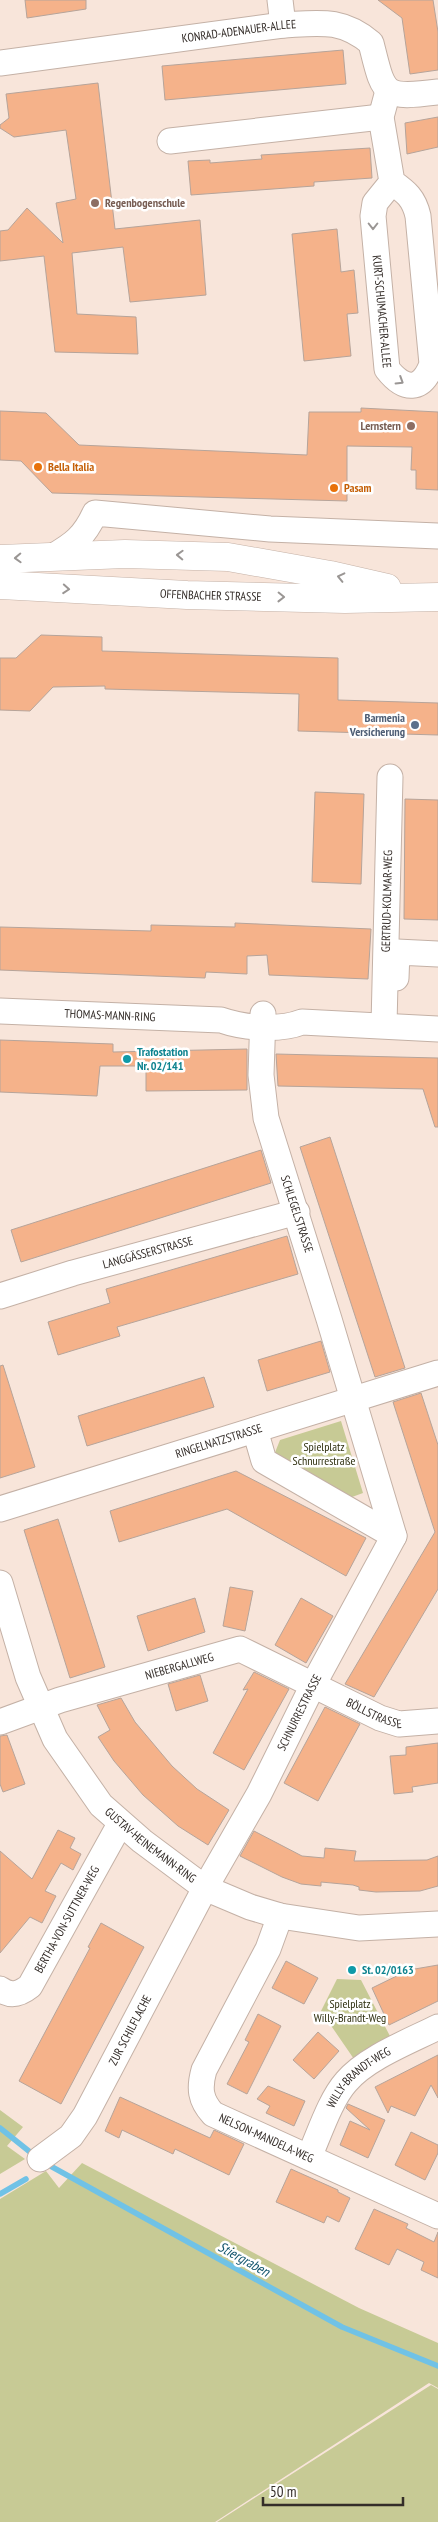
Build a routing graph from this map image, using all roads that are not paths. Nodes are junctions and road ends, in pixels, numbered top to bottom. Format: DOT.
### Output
graph roads {
  1 [pos="280,0"];
  2 [pos="283,25"];
  3 [pos="0,63"];
  4 [pos="388,91"];
  5 [pos="438,92"];
  6 [pos="381,116"];
  7 [pos="170,141"];
  8 [pos="392,182"];
  9 [pos="438,536"];
  10 [pos="52,557"];
  11 [pos="0,559"];
  12 [pos="0,585"];
  13 [pos="430,597"];
  14 [pos="390,777"];
  15 [pos="438,954"];
  16 [pos="0,1011"];
  17 [pos="438,1019"];
  18 [pos="262,1020"];
  19 [pos="384,1025"];
  20 [pos="438,1029"];
  21 [pos="297,1212"];
  22 [pos="0,1296"];
  23 [pos="438,1373"];
  24 [pos="354,1399"];
  25 [pos="255,1430"];
  26 [pos="0,1509"];
  27 [pos="394,1536"];
  28 [pos="0,1584"];
  29 [pos="313,1685"];
  30 [pos="40,1707"];
  31 [pos="438,1721"];
  32 [pos="0,1722"];
  33 [pos="120,1824"];
  34 [pos="205,1888"];
  35 [pos="280,1916"];
  36 [pos="438,1924"];
  37 [pos="0,1990"];
  38 [pos="438,2027"];
  39 [pos="309,2157"];
  40 [pos="40,2159"];
  41 [pos="438,2216"];
  1 -- 2 [label="street"];
  2 -- 3 [label="street, KONRAD-ADENAUER-ALLEE"];
  2 -- 4 [label="street, KONRAD-ADENAUER-ALLEE"];
  4 -- 5 [label="street"];
  4 -- 6 [label="street"];
  6 -- 7 [label="street"];
  6 -- 8 [label="street"];
  8 -- 8 [label="street, KURT-SCHUMACHER-ALLEE, one-way"];
  9 -- 10 [label="street, OFFENBACHER STRASSE"];
  10 -- 11 [label="main road, OFFENBACHER STRASSE, one-way"];
  13 -- 10 [label="main road, OFFENBACHER STRASSE, one-way"];
  12 -- 13 [label="main road, OFFENBACHER STRASSE, one-way"];
  14 -- 19 [label="street, GERTRUD-KOLMAR-WEG"];
  15 -- 17 [label="street"];
  16 -- 18 [label="street, THOMAS-MANN-RING"];
  18 -- 19 [label="street, THOMAS-MANN-RING"];
  18 -- 21 [label="street, SCHLEGELSTRASSE"];
  19 -- 20 [label="street, THOMAS-MANN-RING"];
  21 -- 22 [label="street, LANGGÄSSERSTRASSE"];
  21 -- 24 [label="street, SCHLEGELSTRASSE"];
  23 -- 24 [label="street, RINGELNATZSTRASSE"];
  24 -- 25 [label="street, RINGELNATZSTRASSE"];
  24 -- 27 [label="street"];
  25 -- 26 [label="street, RINGELNATZSTRASSE"];
  25 -- 27 [label="street"];
  27 -- 29 [label="street, SCHNURRESTRASSE"];
  28 -- 30 [label="street, GUSTAV-HEINEMANN-RING"];
  29 -- 30 [label="street, NIEBERGALLWEG"];
  29 -- 31 [label="street, BÖLLSTRASSE"];
  29 -- 34 [label="street, SCHNURRESTRASSE"];
  30 -- 32 [label="street, NIEBERGALLWEG"];
  30 -- 33 [label="street, GUSTAV-HEINEMANN-RING"];
  33 -- 34 [label="street, GUSTAV-HEINEMANN-RING"];
  33 -- 37 [label="street, BERTHA-VON-SUTTNER-WEG"];
  34 -- 35 [label="street, GUSTAV-HEINEMANN-RING"];
  34 -- 40 [label="street, ZUR SCHILFLACHE"];
  35 -- 36 [label="street, GUSTAV-HEINEMANN-RING"];
  35 -- 39 [label="street, NELSON-MANDELA-WEG"];
  38 -- 39 [label="street, WILLY-BRANDT-WEG"];
  39 -- 41 [label="street, NELSON-MANDELA-WEG"];
}
